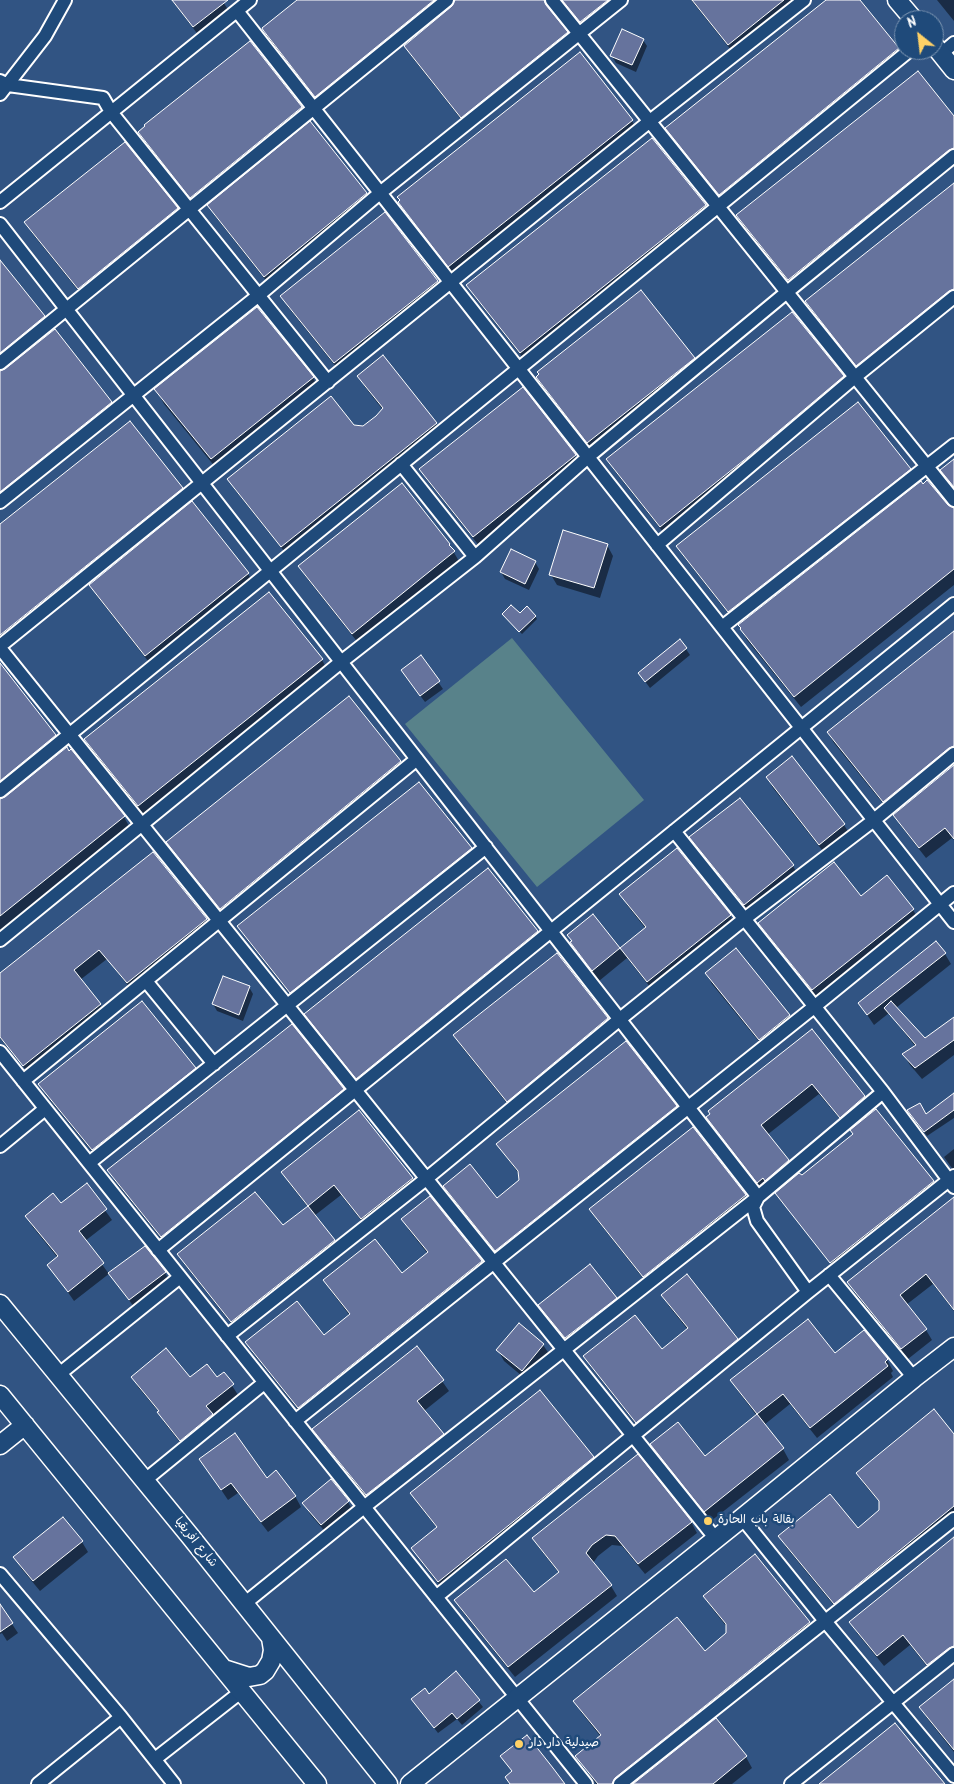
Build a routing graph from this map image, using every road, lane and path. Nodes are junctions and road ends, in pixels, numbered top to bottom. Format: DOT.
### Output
graph roads {
  1 [pos="65,0"];
  2 [pos="250,0"];
  3 [pos="447,0"];
  4 [pos="552,0"];
  5 [pos="621,0"];
  6 [pos="804,0"];
  7 [pos="898,0"];
  8 [pos="906,10"];
  9 [pos="236,11"];
  10 [pos="578,33"];
  11 [pos="944,49"];
  12 [pos="898,60"];
  13 [pos="954,70"];
  14 [pos="3,87"];
  15 [pos="314,108"];
  16 [pos="111,112"];
  17 [pos="650,121"];
  18 [pos="954,156"];
  19 [pos="380,193"];
  20 [pos="0,202"];
  21 [pos="718,206"];
  22 [pos="189,209"];
  23 [pos="0,224"];
  24 [pos="451,283"];
  25 [pos="786,292"];
  26 [pos="259,295"];
  27 [pos="954,297"];
  28 [pos="66,309"];
  29 [pos="0,363"];
  30 [pos="519,369"];
  31 [pos="855,377"];
  32 [pos="328,382"];
  33 [pos="134,395"];
  34 [pos="954,445"];
  35 [pos="588,457"];
  36 [pos="401,464"];
  37 [pos="927,466"];
  38 [pos="202,483"];
  39 [pos="954,500"];
  40 [pos="0,502"];
  41 [pos="657,545"];
  42 [pos="475,557"];
  43 [pos="270,570"];
  44 [pos="954,604"];
  45 [pos="722,627"];
  46 [pos="0,647"];
  47 [pos="341,662"];
  48 [pos="801,728"];
  49 [pos="69,734"];
  50 [pos="954,754"];
  51 [pos="417,759"];
  52 [pos="0,791"];
  53 [pos="874,820"];
  54 [pos="141,824"];
  55 [pos="674,831"];
  56 [pos="486,847"];
  57 [pos="954,893"];
  58 [pos="940,904"];
  59 [pos="743,920"];
  60 [pos="219,921"];
  61 [pos="954,922"];
  62 [pos="550,932"];
  63 [pos="0,940"];
  64 [pos="146,981"];
  65 [pos="288,1006"];
  66 [pos="814,1007"];
  67 [pos="620,1019"];
  68 [pos="0,1052"];
  69 [pos="214,1064"];
  70 [pos="23,1081"];
  71 [pos="355,1090"];
  72 [pos="883,1092"];
  73 [pos="689,1108"];
  74 [pos="45,1109"];
  75 [pos="0,1146"];
  76 [pos="89,1164"];
  77 [pos="426,1179"];
  78 [pos="952,1181"];
  79 [pos="758,1197"];
  80 [pos="158,1250"];
  81 [pos="494,1262"];
  82 [pos="829,1275"];
  83 [pos="180,1277"];
  84 [pos="808,1292"];
  85 [pos="0,1304"];
  86 [pos="227,1336"];
  87 [pos="954,1347"];
  88 [pos="563,1349"];
  89 [pos="58,1375"];
  90 [pos="914,1378"];
  91 [pos="264,1383"];
  92 [pos="0,1395"];
  93 [pos="295,1421"];
  94 [pos="25,1425"];
  95 [pos="633,1436"];
  96 [pos="0,1445"];
  97 [pos="144,1481"];
  98 [pos="364,1507"];
  99 [pos="742,1518"];
  100 [pos="954,1519"];
  101 [pos="716,1539"];
  102 [pos="0,1574"];
  103 [pos="436,1597"];
  104 [pos="244,1604"];
  105 [pos="825,1621"];
  106 [pos="271,1638"];
  107 [pos="954,1654"];
  108 [pos="224,1670"];
  109 [pos="242,1692"];
  110 [pos="517,1698"];
  111 [pos="893,1703"];
  112 [pos="121,1717"];
  113 [pos="156,1759"];
  114 [pos="954,1776"];
  115 [pos="38,1784"];
  116 [pos="174,1784"];
  117 [pos="317,1784"];
  118 [pos="388,1784"];
  119 [pos="410,1784"];
  120 [pos="586,1784"];
  121 [pos="620,1784"];
  122 [pos="791,1784"];
  1 -- 14 [label="street"];
  2 -- 9 [label="street"];
  3 -- 15 [label="street"];
  4 -- 10 [label="street"];
  5 -- 10 [label="street"];
  6 -- 17 [label="street"];
  7 -- 8 [label="street"];
  9 -- 15 [label="street"];
  9 -- 16 [label="street"];
  10 -- 17 [label="street"];
  10 -- 19 [label="street"];
  11 -- 13 [label="street"];
  12 -- 21 [label="street"];
  14 -- 16 [label="street"];
  15 -- 19 [label="street"];
  15 -- 22 [label="street"];
  16 -- 20 [label="street"];
  16 -- 22 [label="street"];
  17 -- 21 [label="street"];
  17 -- 24 [label="street"];
  18 -- 25 [label="street"];
  19 -- 24 [label="street"];
  19 -- 26 [label="street"];
  21 -- 25 [label="street"];
  21 -- 30 [label="street"];
  22 -- 26 [label="street"];
  22 -- 28 [label="street"];
  23 -- 28 [label="street"];
  24 -- 30 [label="street"];
  24 -- 32 [label="street"];
  25 -- 31 [label="street"];
  25 -- 35 [label="street"];
  26 -- 32 [label="street"];
  26 -- 33 [label="street"];
  27 -- 31 [label="street"];
  28 -- 29 [label="street"];
  28 -- 33 [label="street"];
  30 -- 35 [label="street"];
  30 -- 36 [label="street"];
  31 -- 37 [label="street"];
  31 -- 41 [label="street"];
  32 -- 38 [label="street"];
  33 -- 38 [label="street"];
  33 -- 40 [label="street"];
  34 -- 37 [label="street"];
  35 -- 41 [label="street"];
  35 -- 42 [label="street"];
  36 -- 42 [label="street"];
  36 -- 43 [label="street"];
  37 -- 39 [label="street"];
  37 -- 45 [label="street"];
  38 -- 43 [label="street"];
  38 -- 46 [label="street"];
  41 -- 45 [label="street"];
  42 -- 47 [label="street"];
  43 -- 47 [label="street"];
  43 -- 49 [label="street"];
  44 -- 48 [label="street"];
  45 -- 48 [label="street"];
  46 -- 49 [label="street"];
  47 -- 51 [label="street"];
  47 -- 54 [label="street"];
  48 -- 53 [label="street"];
  48 -- 55 [label="street"];
  49 -- 52 [label="street"];
  49 -- 54 [label="street"];
  50 -- 53 [label="street"];
  51 -- 56 [label="street"];
  51 -- 60 [label="street"];
  53 -- 58 [label="street"];
  53 -- 59 [label="street"];
  54 -- 60 [label="street"];
  54 -- 63 [label="street"];
  55 -- 59 [label="street"];
  55 -- 62 [label="street"];
  56 -- 62 [label="street"];
  56 -- 65 [label="street"];
  57 -- 58 [label="street"];
  58 -- 61 [label="street"];
  58 -- 66 [label="street"];
  59 -- 66 [label="street"];
  59 -- 67 [label="street"];
  60 -- 64 [label="street"];
  60 -- 65 [label="street"];
  62 -- 67 [label="street"];
  62 -- 71 [label="street"];
  64 -- 69 [label="street"];
  64 -- 70 [label="street"];
  65 -- 69 [label="street"];
  65 -- 71 [label="street"];
  66 -- 72 [label="street"];
  66 -- 73 [label="street"];
  67 -- 73 [label="street"];
  67 -- 77 [label="street"];
  68 -- 70 [label="street"];
  69 -- 76 [label="street"];
  70 -- 74 [label="street"];
  71 -- 77 [label="street"];
  71 -- 80 [label="street"];
  72 -- 78 [label="street"];
  72 -- 79 [label="street"];
  73 -- 79 [label="street"];
  73 -- 81 [label="street"];
  74 -- 75 [label="street"];
  74 -- 76 [label="street"];
  76 -- 80 [label="street"];
  77 -- 81 [label="street"];
  77 -- 86 [label="street"];
  78 -- 82 [label="street"];
  79 -- 84 [label="street"];
  79 -- 88 [label="street"];
  80 -- 83 [label="street"];
  81 -- 88 [label="street"];
  81 -- 93 [label="street"];
  82 -- 84 [label="street"];
  82 -- 90 [label="street"];
  83 -- 86 [label="street"];
  83 -- 89 [label="street"];
  84 -- 95 [label="street"];
  85 -- 89 [label="street, شارع افريقيا"];
  86 -- 91 [label="street"];
  87 -- 90 [label="street"];
  88 -- 95 [label="street"];
  88 -- 98 [label="street"];
  89 -- 97 [label="street, شارع افريقيا"];
  90 -- 99 [label="street"];
  91 -- 93 [label="street"];
  91 -- 97 [label="street"];
  92 -- 94 [label="street"];
  93 -- 98 [label="street"];
  94 -- 96 [label="street"];
  94 -- 108 [label="street"];
  95 -- 101 [label="street"];
  95 -- 103 [label="street"];
  97 -- 104 [label="street, شارع افريقيا"];
  98 -- 103 [label="street"];
  98 -- 104 [label="street"];
  99 -- 101 [label="street"];
  99 -- 105 [label="street"];
  100 -- 105 [label="street"];
  101 -- 110 [label="street"];
  102 -- 112 [label="street"];
  103 -- 110 [label="street"];
  104 -- 106 [label="street, شارع افريقيا"];
  105 -- 111 [label="street"];
  105 -- 121 [label="street"];
  106 -- 108 [label="street"];
  106 -- 118 [label="street, شارع افريقيا"];
  107 -- 111 [label="street"];
  108 -- 109 [label="street"];
  109 -- 113 [label="street"];
  109 -- 117 [label="street"];
  110 -- 119 [label="street"];
  110 -- 120 [label="street"];
  111 -- 114 [label="street"];
  111 -- 122 [label="street"];
  112 -- 113 [label="street"];
  112 -- 115 [label="street"];
  113 -- 116 [label="street"];
}
